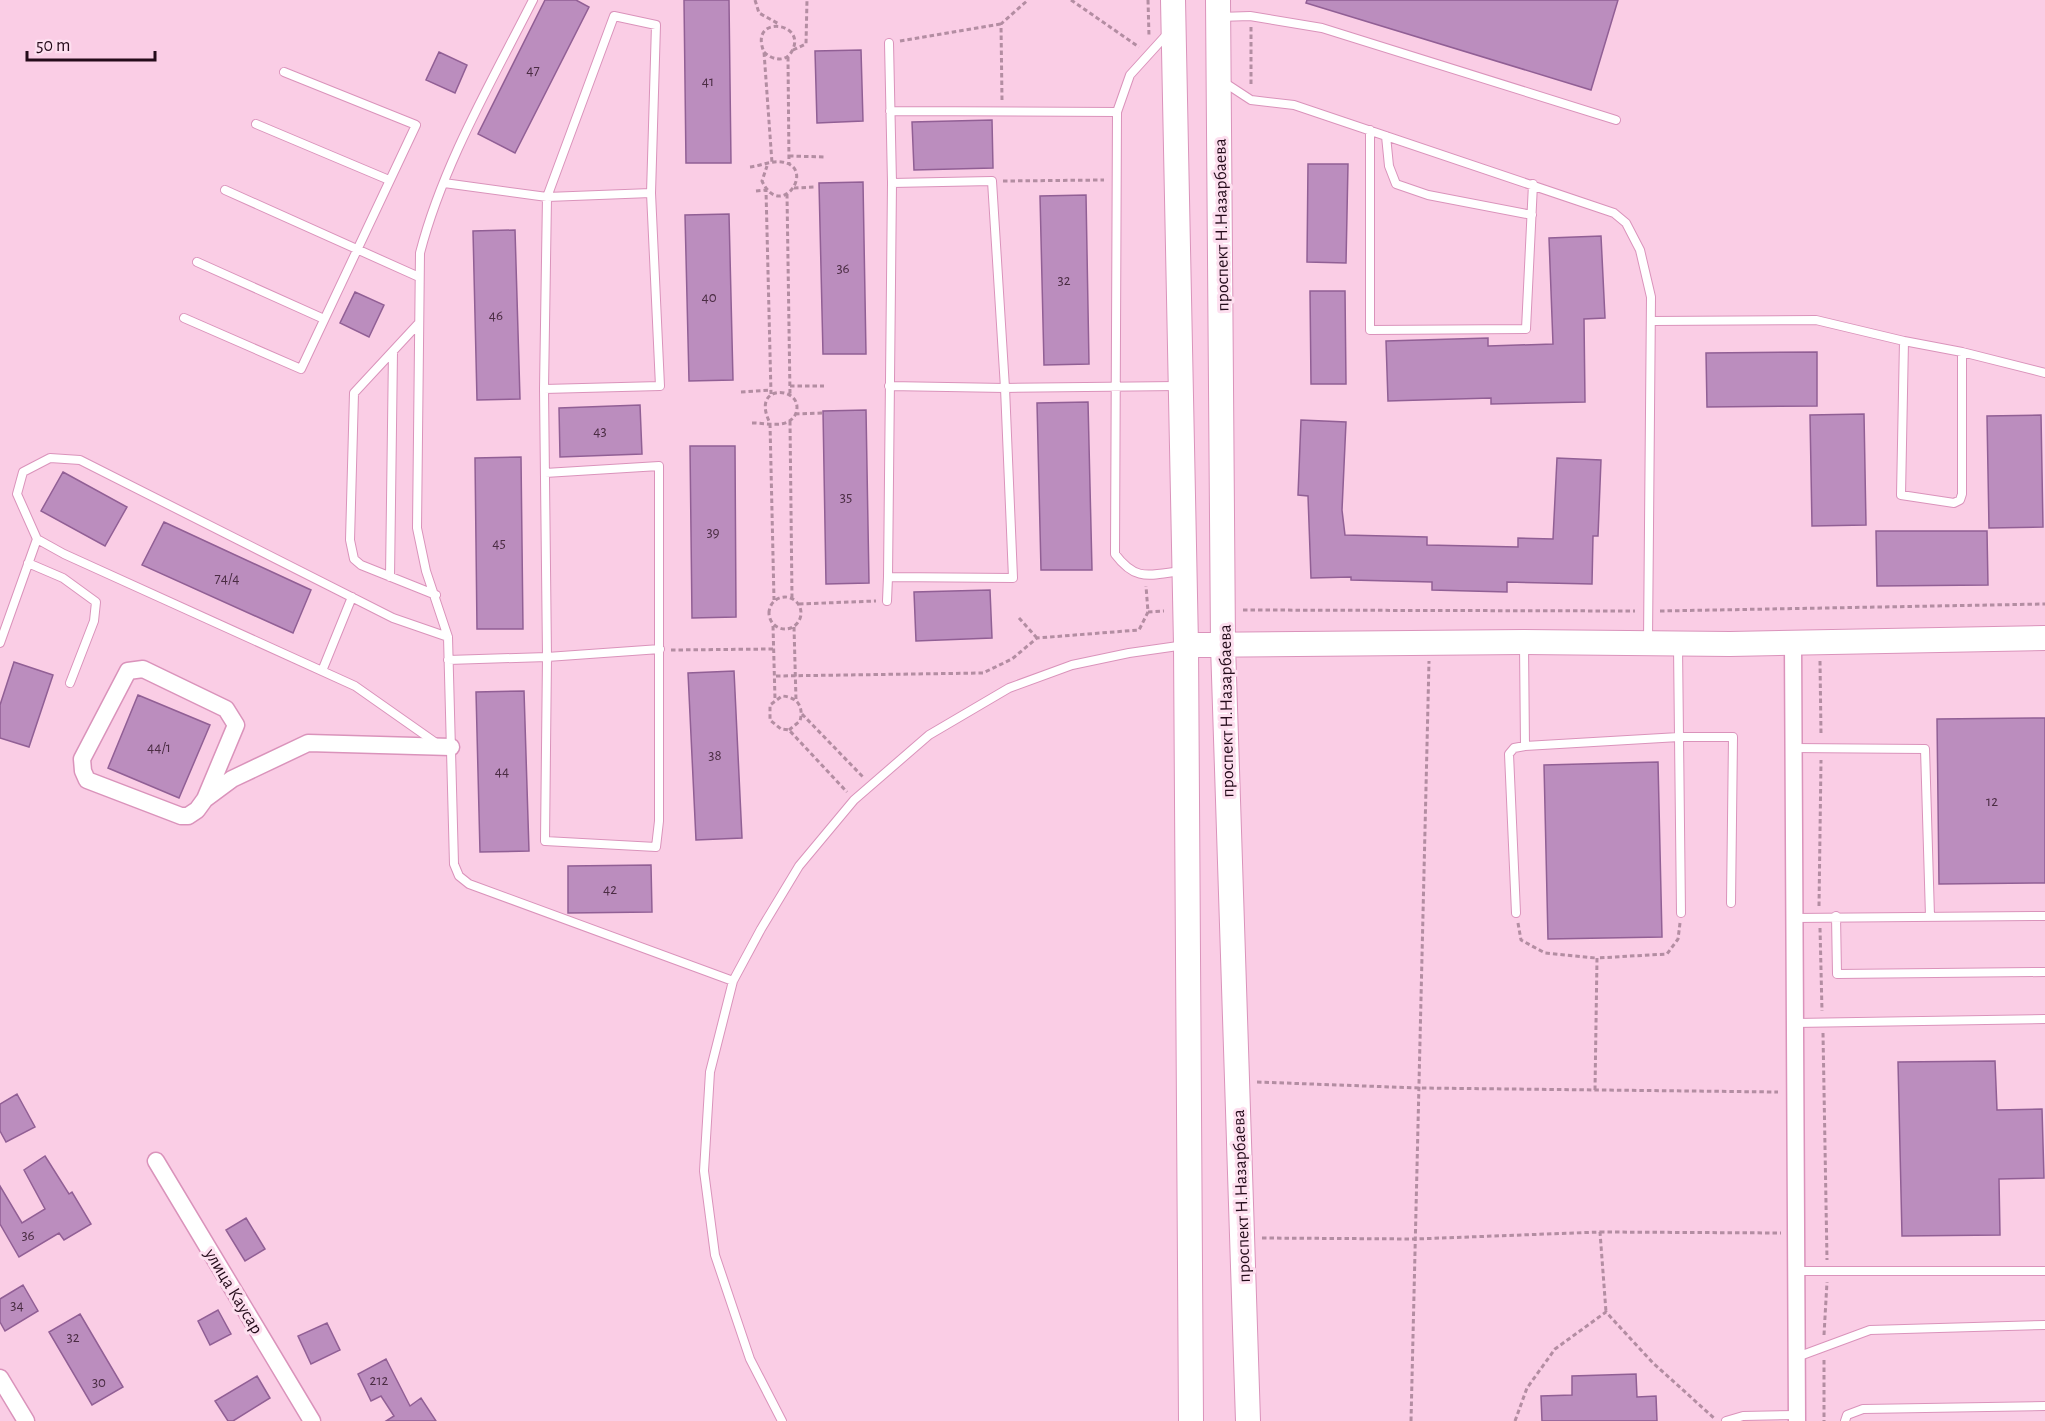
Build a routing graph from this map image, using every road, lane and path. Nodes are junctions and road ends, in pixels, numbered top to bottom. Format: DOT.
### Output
graph roads {
  1 [pos="533,0"];
  2 [pos="755,0"];
  3 [pos="807,0"];
  4 [pos="1028,0"];
  5 [pos="1071,0"];
  6 [pos="1148,0"];
  7 [pos="1173,0"];
  8 [pos="1219,9"];
  9 [pos="1250,16"];
  10 [pos="1001,24"];
  11 [pos="782,26"];
  12 [pos="1173,27"];
  13 [pos="889,43"];
  14 [pos="793,50"];
  15 [pos="764,52"];
  16 [pos="1149,54"];
  17 [pos="788,56"];
  18 [pos="284,72"];
  19 [pos="1219,80"];
  20 [pos="1251,100"];
  21 [pos="891,111"];
  22 [pos="1003,112"];
  23 [pos="1117,112"];
  24 [pos="1616,120"];
  25 [pos="256,124"];
  26 [pos="1370,130"];
  27 [pos="1386,136"];
  28 [pos="789,156"];
  29 [pos="826,157"];
  30 [pos="772,163"];
  31 [pos="789,164"];
  32 [pos="767,165"];
  33 [pos="750,167"];
  34 [pos="389,180"];
  35 [pos="1115,180"];
  36 [pos="992,181"];
  37 [pos="444,183"];
  38 [pos="892,183"];
  39 [pos="1533,184"];
  40 [pos="815,187"];
  41 [pos="794,188"];
  42 [pos="225,190"];
  43 [pos="756,190"];
  44 [pos="766,190"];
  45 [pos="651,193"];
  46 [pos="787,194"];
  47 [pos="547,197"];
  48 [pos="1532,215"];
  49 [pos="356,249"];
  50 [pos="198,262"];
  51 [pos="419,277"];
  52 [pos="184,318"];
  53 [pos="324,319"];
  54 [pos="1652,321"];
  55 [pos="418,324"];
  56 [pos="1904,341"];
  57 [pos="393,351"];
  58 [pos="1962,352"];
  59 [pos="2045,373"];
  60 [pos="824,386"];
  61 [pos="889,386"];
  62 [pos="1182,386"];
  63 [pos="790,387"];
  64 [pos="1116,387"];
  65 [pos="1005,388"];
  66 [pos="544,389"];
  67 [pos="741,392"];
  68 [pos="771,392"];
  69 [pos="790,394"];
  70 [pos="795,414"];
  71 [pos="822,414"];
  72 [pos="790,421"];
  73 [pos="752,423"];
  74 [pos="770,423"];
  75 [pos="545,472"];
  76 [pos="37,539"];
  77 [pos="28,563"];
  78 [pos="1185,571"];
  79 [pos="1145,575"];
  80 [pos="390,577"];
  81 [pos="888,577"];
  82 [pos="436,595"];
  83 [pos="352,597"];
  84 [pos="792,598"];
  85 [pos="774,600"];
  86 [pos="887,601"];
  87 [pos="799,604"];
  88 [pos="1019,618"];
  89 [pos="773,626"];
  90 [pos="794,626"];
  91 [pos="448,637"];
  92 [pos="1037,638"];
  93 [pos="2045,638"];
  94 [pos="1524,642"];
  95 [pos="1678,642"];
  96 [pos="1793,642"];
  97 [pos="0,643"];
  98 [pos="1647,643"];
  99 [pos="1429,644"];
  100 [pos="1186,645"];
  101 [pos="1223,645"];
  102 [pos="773,649"];
  103 [pos="660,650"];
  104 [pos="546,657"];
  105 [pos="448,660"];
  106 [pos="322,671"];
  107 [pos="776,676"];
  108 [pos="797,676"];
  109 [pos="70,683"];
  110 [pos="775,699"];
  111 [pos="796,700"];
  112 [pos="802,714"];
  113 [pos="789,730"];
  114 [pos="1679,737"];
  115 [pos="445,746"];
  116 [pos="1525,746"];
  117 [pos="1793,748"];
  118 [pos="871,785"];
  119 [pos="205,799"];
  120 [pos="854,800"];
  121 [pos="1731,903"];
  122 [pos="1516,913"];
  123 [pos="1681,913"];
  124 [pos="1836,916"];
  125 [pos="1930,916"];
  126 [pos="2045,916"];
  127 [pos="1794,918"];
  128 [pos="1597,958"];
  129 [pos="2045,972"];
  130 [pos="733,981"];
  131 [pos="2045,1019"];
  132 [pos="1795,1023"];
  133 [pos="1237,1082"];
  134 [pos="1419,1088"];
  135 [pos="1595,1090"];
  136 [pos="1795,1092"];
  137 [pos="156,1161"];
  138 [pos="1600,1232"];
  139 [pos="1796,1233"];
  140 [pos="1242,1237"];
  141 [pos="1415,1239"];
  142 [pos="1796,1271"];
  143 [pos="2045,1271"];
  144 [pos="1606,1312"];
  145 [pos="2045,1325"];
  146 [pos="1796,1357"];
  147 [pos="0,1378"];
  148 [pos="2045,1406"];
  149 [pos="1797,1418"];
  150 [pos="26,1421"];
  151 [pos="312,1421"];
  152 [pos="782,1421"];
  153 [pos="1191,1421"];
  154 [pos="1248,1421"];
  155 [pos="1411,1421"];
  156 [pos="1515,1421"];
  157 [pos="1717,1421"];
  158 [pos="1726,1421"];
  159 [pos="1845,1421"];
  1 -- 37 [label="lane"];
  2 -- 11 [label="path"];
  3 -- 14 [label="path"];
  4 -- 10 [label="path"];
  5 -- 16 [label="path"];
  6 -- 16 [label="path"];
  7 -- 12 [label="main road"];
  8 -- 9 [label="lane"];
  8 -- 19 [label="main road, проспект Н.Назарбаева"];
  9 -- 20 [label="path"];
  9 -- 24 [label="lane"];
  10 -- 13 [label="path"];
  10 -- 22 [label="path"];
  11 -- 14 [label="path"];
  11 -- 15 [label="path"];
  12 -- 16 [label="lane"];
  12 -- 62 [label="main road"];
  13 -- 21 [label="lane"];
  14 -- 17 [label="path"];
  15 -- 17 [label="path"];
  15 -- 30 [label="path"];
  16 -- 23 [label="lane"];
  17 -- 28 [label="path"];
  18 -- 34 [label="lane"];
  19 -- 20 [label="lane"];
  19 -- 101 [label="main road, проспект Н.Назарбаева"];
  20 -- 26 [label="lane"];
  21 -- 22 [label="lane"];
  21 -- 38 [label="lane"];
  22 -- 23 [label="lane"];
  23 -- 35 [label="lane"];
  25 -- 34 [label="lane"];
  26 -- 27 [label="lane"];
  26 -- 48 [label="lane"];
  27 -- 39 [label="lane"];
  27 -- 48 [label="lane"];
  28 -- 29 [label="path"];
  28 -- 31 [label="path"];
  30 -- 31 [label="path"];
  30 -- 32 [label="path"];
  31 -- 41 [label="path"];
  32 -- 33 [label="path"];
  32 -- 44 [label="path"];
  34 -- 49 [label="lane"];
  35 -- 36 [label="path"];
  35 -- 64 [label="lane"];
  36 -- 38 [label="lane"];
  36 -- 65 [label="lane"];
  37 -- 47 [label="lane"];
  37 -- 51 [label="lane"];
  38 -- 61 [label="lane"];
  39 -- 48 [label="lane"];
  39 -- 54 [label="lane"];
  40 -- 41 [label="path"];
  41 -- 46 [label="path"];
  42 -- 49 [label="lane"];
  43 -- 44 [label="path"];
  44 -- 46 [label="path"];
  44 -- 68 [label="path"];
  45 -- 47 [label="lane"];
  45 -- 47 [label="lane"];
  45 -- 66 [label="lane"];
  46 -- 63 [label="path"];
  47 -- 66 [label="lane"];
  49 -- 51 [label="lane"];
  49 -- 53 [label="lane"];
  50 -- 53 [label="lane"];
  51 -- 55 [label="lane"];
  52 -- 53 [label="lane"];
  54 -- 56 [label="lane"];
  54 -- 98 [label="lane"];
  55 -- 57 [label="lane"];
  55 -- 82 [label="lane"];
  56 -- 58 [label="lane"];
  56 -- 58 [label="lane"];
  57 -- 80 [label="lane"];
  57 -- 80 [label="lane"];
  58 -- 59 [label="lane"];
  60 -- 63 [label="path"];
  61 -- 65 [label="lane"];
  61 -- 81 [label="lane"];
  62 -- 64 [label="lane"];
  62 -- 78 [label="main road"];
  63 -- 69 [label="path"];
  64 -- 65 [label="lane"];
  64 -- 79 [label="lane"];
  65 -- 81 [label="lane"];
  66 -- 75 [label="lane"];
  67 -- 68 [label="path"];
  68 -- 69 [label="path"];
  68 -- 74 [label="path"];
  69 -- 70 [label="path"];
  70 -- 71 [label="path"];
  70 -- 72 [label="path"];
  72 -- 74 [label="path"];
  72 -- 84 [label="path"];
  73 -- 74 [label="path"];
  74 -- 85 [label="path"];
  75 -- 103 [label="lane"];
  75 -- 104 [label="lane"];
  76 -- 77 [label="lane"];
  76 -- 83 [label="lane"];
  76 -- 106 [label="lane"];
  77 -- 97 [label="lane"];
  77 -- 109 [label="lane"];
  78 -- 79 [label="lane"];
  78 -- 100 [label="main road"];
  79 -- 92 [label="path"];
  80 -- 82 [label="lane"];
  81 -- 86 [label="lane"];
  82 -- 91 [label="lane"];
  83 -- 91 [label="lane"];
  83 -- 106 [label="lane"];
  84 -- 85 [label="path"];
  84 -- 87 [label="path"];
  85 -- 89 [label="path"];
  86 -- 87 [label="path"];
  87 -- 90 [label="path"];
  88 -- 92 [label="path"];
  89 -- 90 [label="path"];
  89 -- 102 [label="path"];
  90 -- 108 [label="path"];
  91 -- 105 [label="lane"];
  92 -- 108 [label="path"];
  93 -- 96 [label="main road"];
  94 -- 98 [label="main road"];
  94 -- 99 [label="main road"];
  94 -- 116 [label="lane"];
  95 -- 96 [label="main road"];
  95 -- 98 [label="main road"];
  95 -- 114 [label="lane"];
  96 -- 117 [label="street"];
  99 -- 101 [label="main road"];
  99 -- 134 [label="path"];
  100 -- 101 [label="main road"];
  100 -- 118 [label="lane"];
  100 -- 153 [label="main road"];
  101 -- 133 [label="main road, проспект Н.Назарбаева"];
  102 -- 103 [label="path"];
  102 -- 107 [label="path"];
  103 -- 104 [label="lane"];
  103 -- 104 [label="lane"];
  104 -- 105 [label="lane"];
  105 -- 115 [label="lane"];
  106 -- 115 [label="lane"];
  107 -- 108 [label="path"];
  107 -- 110 [label="path"];
  108 -- 111 [label="path"];
  110 -- 111 [label="path"];
  110 -- 113 [label="path"];
  111 -- 112 [label="path"];
  112 -- 113 [label="path"];
  112 -- 118 [label="path"];
  113 -- 120 [label="path"];
  114 -- 116 [label="lane"];
  114 -- 121 [label="lane"];
  114 -- 123 [label="lane"];
  115 -- 119 [label="street"];
  115 -- 130 [label="lane"];
  116 -- 122 [label="lane"];
  117 -- 125 [label="lane"];
  117 -- 127 [label="street"];
  118 -- 120 [label="lane"];
  119 -- 119 [label="street"];
  120 -- 130 [label="lane"];
  122 -- 128 [label="path"];
  123 -- 128 [label="path"];
  124 -- 125 [label="lane"];
  124 -- 127 [label="lane"];
  124 -- 129 [label="lane"];
  125 -- 126 [label="lane"];
  127 -- 132 [label="street"];
  128 -- 135 [label="path"];
  130 -- 152 [label="lane"];
  131 -- 132 [label="lane"];
  132 -- 136 [label="street"];
  133 -- 134 [label="path"];
  133 -- 140 [label="main road, проспект Н.Назарбаева"];
  134 -- 135 [label="path"];
  134 -- 141 [label="path"];
  135 -- 136 [label="path"];
  136 -- 139 [label="street"];
  137 -- 151 [label="street, улица Каусар"];
  138 -- 139 [label="path"];
  138 -- 141 [label="path"];
  138 -- 144 [label="path"];
  139 -- 142 [label="street"];
  140 -- 141 [label="path"];
  140 -- 154 [label="main road, проспект Н.Назарбаева"];
  141 -- 155 [label="path"];
  142 -- 143 [label="lane"];
  142 -- 146 [label="street"];
  144 -- 156 [label="path"];
  144 -- 157 [label="path"];
  145 -- 146 [label="lane"];
  146 -- 149 [label="street"];
  147 -- 150 [label="street"];
  148 -- 159 [label="lane"];
  149 -- 158 [label="lane"];
}
